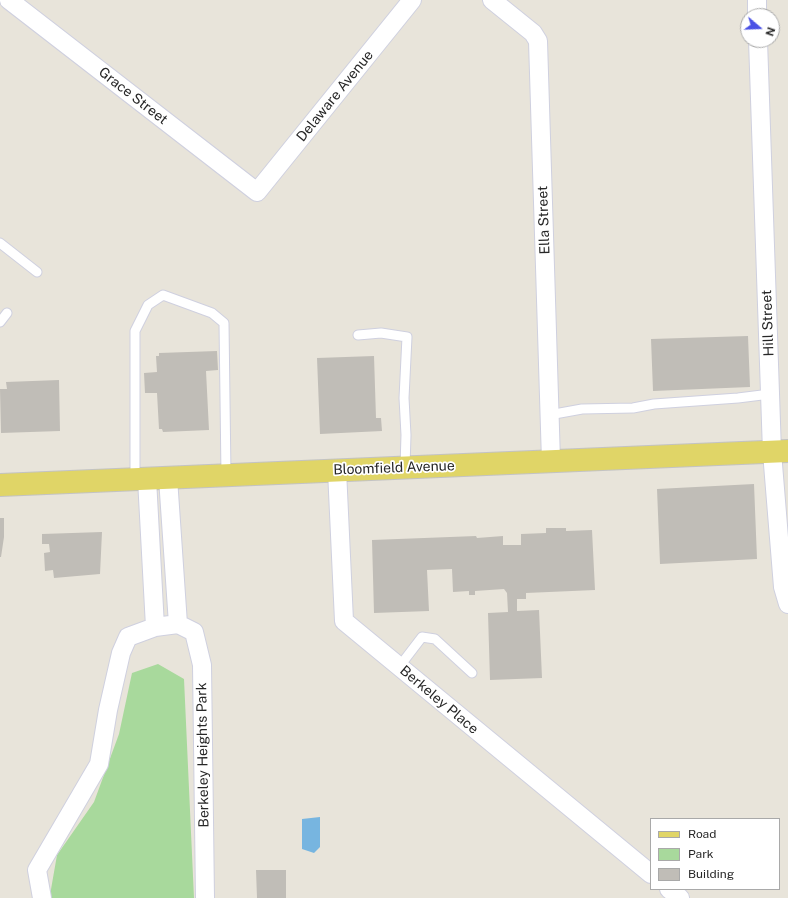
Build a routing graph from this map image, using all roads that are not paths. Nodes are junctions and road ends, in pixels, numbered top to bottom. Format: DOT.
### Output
graph roads {
  1 [pos="9,0"];
  2 [pos="412,0"];
  3 [pos="492,0"];
  4 [pos="758,48"];
  5 [pos="257,192"];
  6 [pos="0,243"];
  7 [pos="37,272"];
  8 [pos="8,313"];
  9 [pos="0,322"];
  10 [pos="358,335"];
  11 [pos="770,394"];
  12 [pos="550,415"];
  13 [pos="780,452"];
  14 [pos="551,461"];
  15 [pos="405,467"];
  16 [pos="337,470"];
  17 [pos="226,475"];
  18 [pos="168,478"];
  19 [pos="141,479"];
  20 [pos="0,485"];
  21 [pos="788,604"];
  22 [pos="178,624"];
  23 [pos="155,627"];
  24 [pos="399,667"];
  25 [pos="472,673"];
  26 [pos="650,873"];
  27 [pos="670,890"];
  28 [pos="42,898"];
  29 [pos="205,898"];
  30 [pos="680,898"];
  1 -- 5 [label="street, Grace Street"];
  2 -- 5 [label="street, Delaware Avenue"];
  3 -- 12 [label="street, Ella Street"];
  4 -- 11 [label="street, Hill Street"];
  6 -- 7 [label="lane"];
  8 -- 9 [label="lane"];
  10 -- 15 [label="lane"];
  11 -- 12 [label="lane"];
  11 -- 13 [label="street, Hill Street"];
  12 -- 14 [label="street, Ella Street"];
  13 -- 14 [label="main road, Bloomfield Avenue"];
  13 -- 21 [label="street, Hill Street"];
  14 -- 15 [label="main road, Bloomfield Avenue"];
  15 -- 16 [label="main road, Bloomfield Avenue"];
  16 -- 17 [label="main road, Bloomfield Avenue"];
  16 -- 24 [label="street, Berkeley Place"];
  17 -- 18 [label="main road, Bloomfield Avenue"];
  17 -- 19 [label="lane"];
  18 -- 19 [label="main road, Bloomfield Avenue"];
  18 -- 22 [label="street"];
  19 -- 20 [label="main road, Bloomfield Avenue"];
  19 -- 23 [label="street"];
  22 -- 23 [label="street"];
  22 -- 29 [label="street, Berkeley Heights Park"];
  23 -- 28 [label="street"];
  24 -- 25 [label="lane"];
  24 -- 26 [label="street, Berkeley Place"];
  27 -- 30 [label="street"];
}
